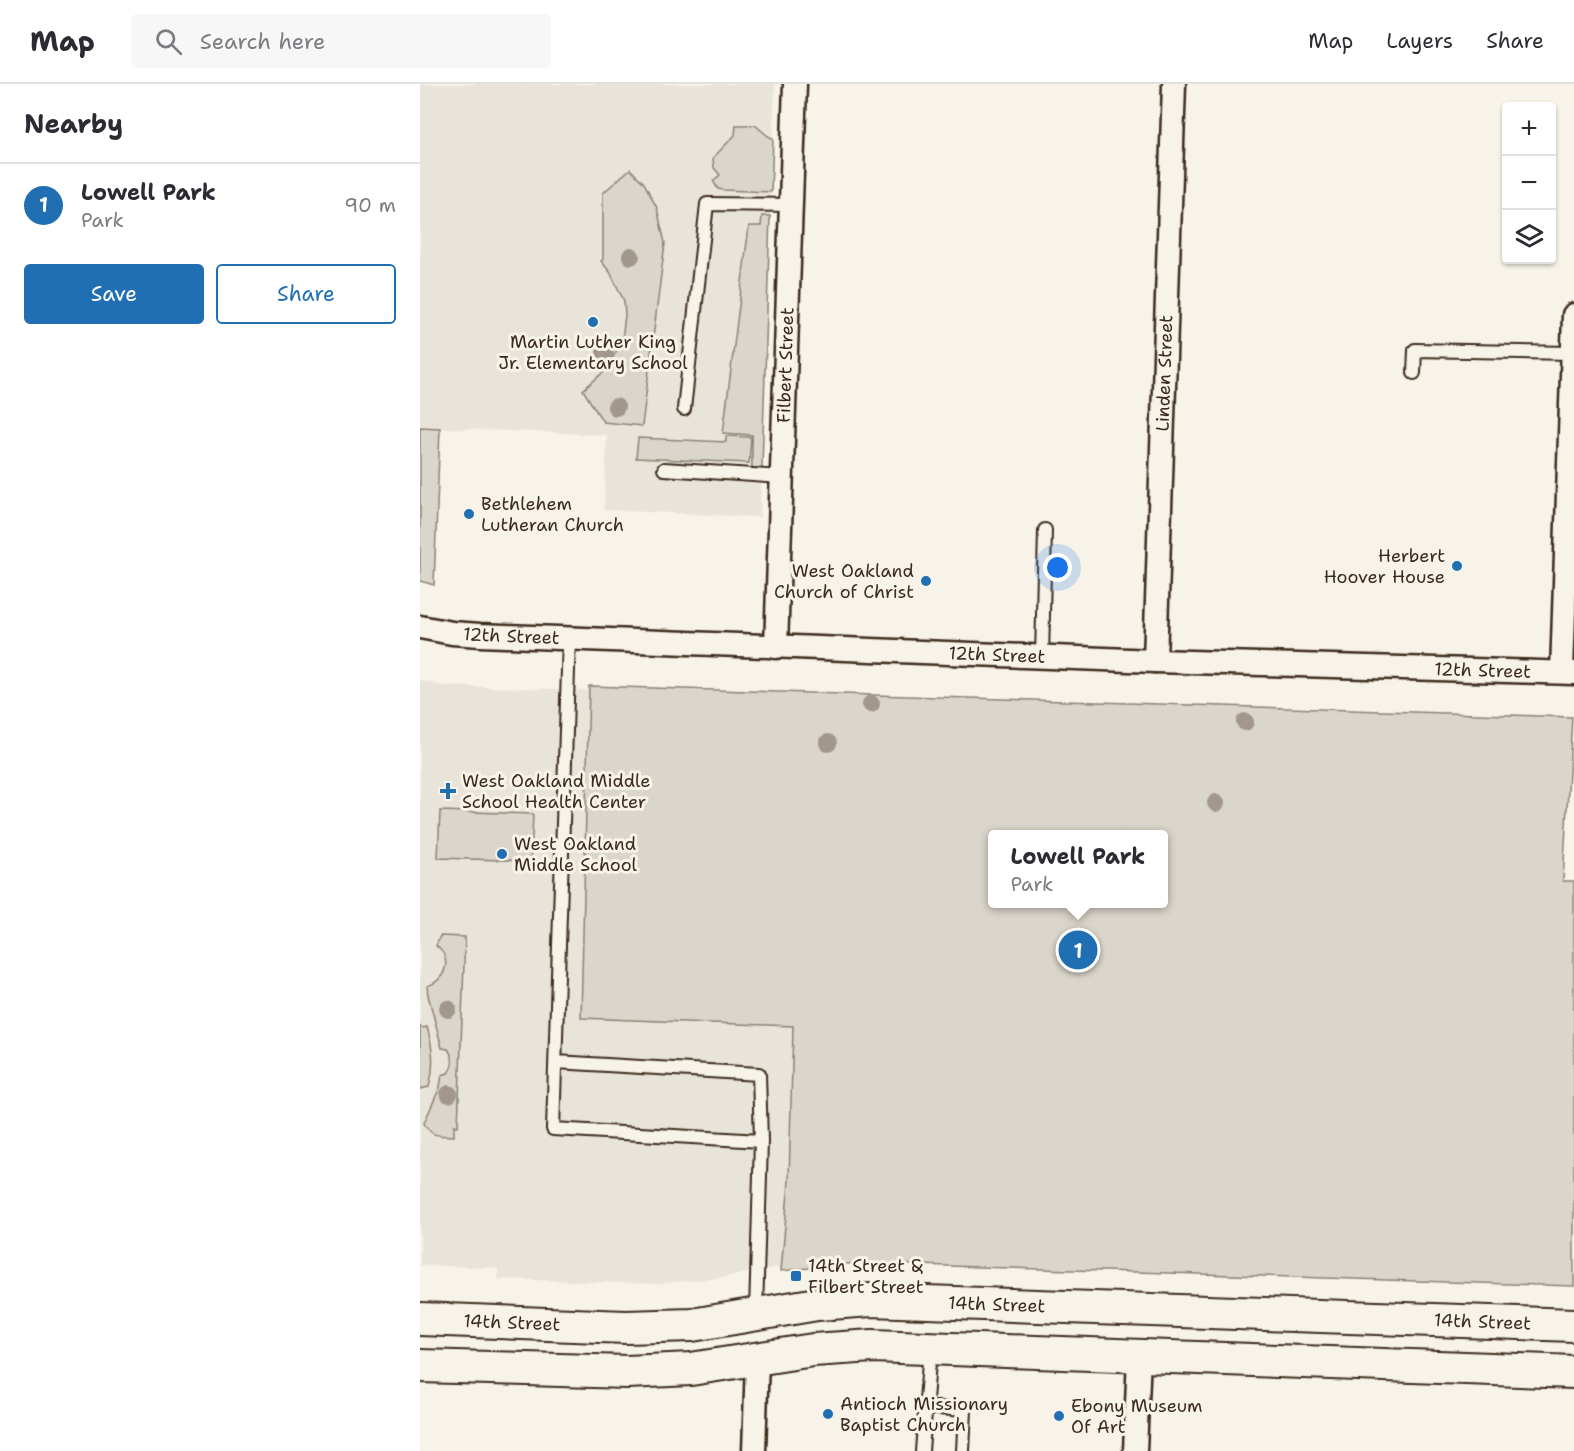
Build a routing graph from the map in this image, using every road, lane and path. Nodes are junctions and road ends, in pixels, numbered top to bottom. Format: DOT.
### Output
graph roads {
  1 [pos="795,84"];
  2 [pos="1174,84"];
  3 [pos="791,205"];
  4 [pos="1574,315"];
  5 [pos="1572,352"];
  6 [pos="1414,373"];
  7 [pos="684,409"];
  8 [pos="663,469"];
  9 [pos="782,477"];
  10 [pos="1045,530"];
  11 [pos="420,627"];
  12 [pos="569,639"];
  13 [pos="776,647"];
  14 [pos="1042,657"];
  15 [pos="1155,661"];
  16 [pos="1568,672"];
  17 [pos="556,1062"];
  18 [pos="761,1141"];
  19 [pos="756,1313"];
  20 [pos="420,1319"];
  21 [pos="1574,1325"];
  22 [pos="930,1349"];
  23 [pos="1139,1356"];
  24 [pos="757,1360"];
  25 [pos="420,1366"];
  26 [pos="1574,1372"];
  27 [pos="924,1407"];
  28 [pos="754,1451"];
  29 [pos="922,1451"];
  30 [pos="963,1451"];
  31 [pos="1135,1451"];
  1 -- 3 [label="street, Filbert Street"];
  2 -- 15 [label="street, Linden Street"];
  3 -- 7 [label="lane"];
  3 -- 9 [label="street, Filbert Street"];
  4 -- 5 [label="street"];
  5 -- 6 [label="lane"];
  5 -- 16 [label="street"];
  8 -- 9 [label="lane"];
  9 -- 13 [label="street, Filbert Street"];
  10 -- 14 [label="lane"];
  11 -- 12 [label="street, 12th Street"];
  12 -- 13 [label="street, 12th Street"];
  12 -- 17 [label="lane"];
  13 -- 14 [label="street, 12th Street"];
  14 -- 15 [label="street, 12th Street"];
  15 -- 16 [label="street, 12th Street"];
  17 -- 18 [label="lane"];
  17 -- 18 [label="lane"];
  18 -- 19 [label="lane"];
  19 -- 20 [label="main road, 14th Street"];
  19 -- 21 [label="main road, 14th Street"];
  22 -- 23 [label="main road"];
  22 -- 24 [label="main road"];
  22 -- 27 [label="lane"];
  23 -- 26 [label="main road"];
  23 -- 31 [label="street"];
  24 -- 25 [label="main road"];
  24 -- 28 [label="street"];
  27 -- 29 [label="lane"];
  27 -- 30 [label="lane"];
}
